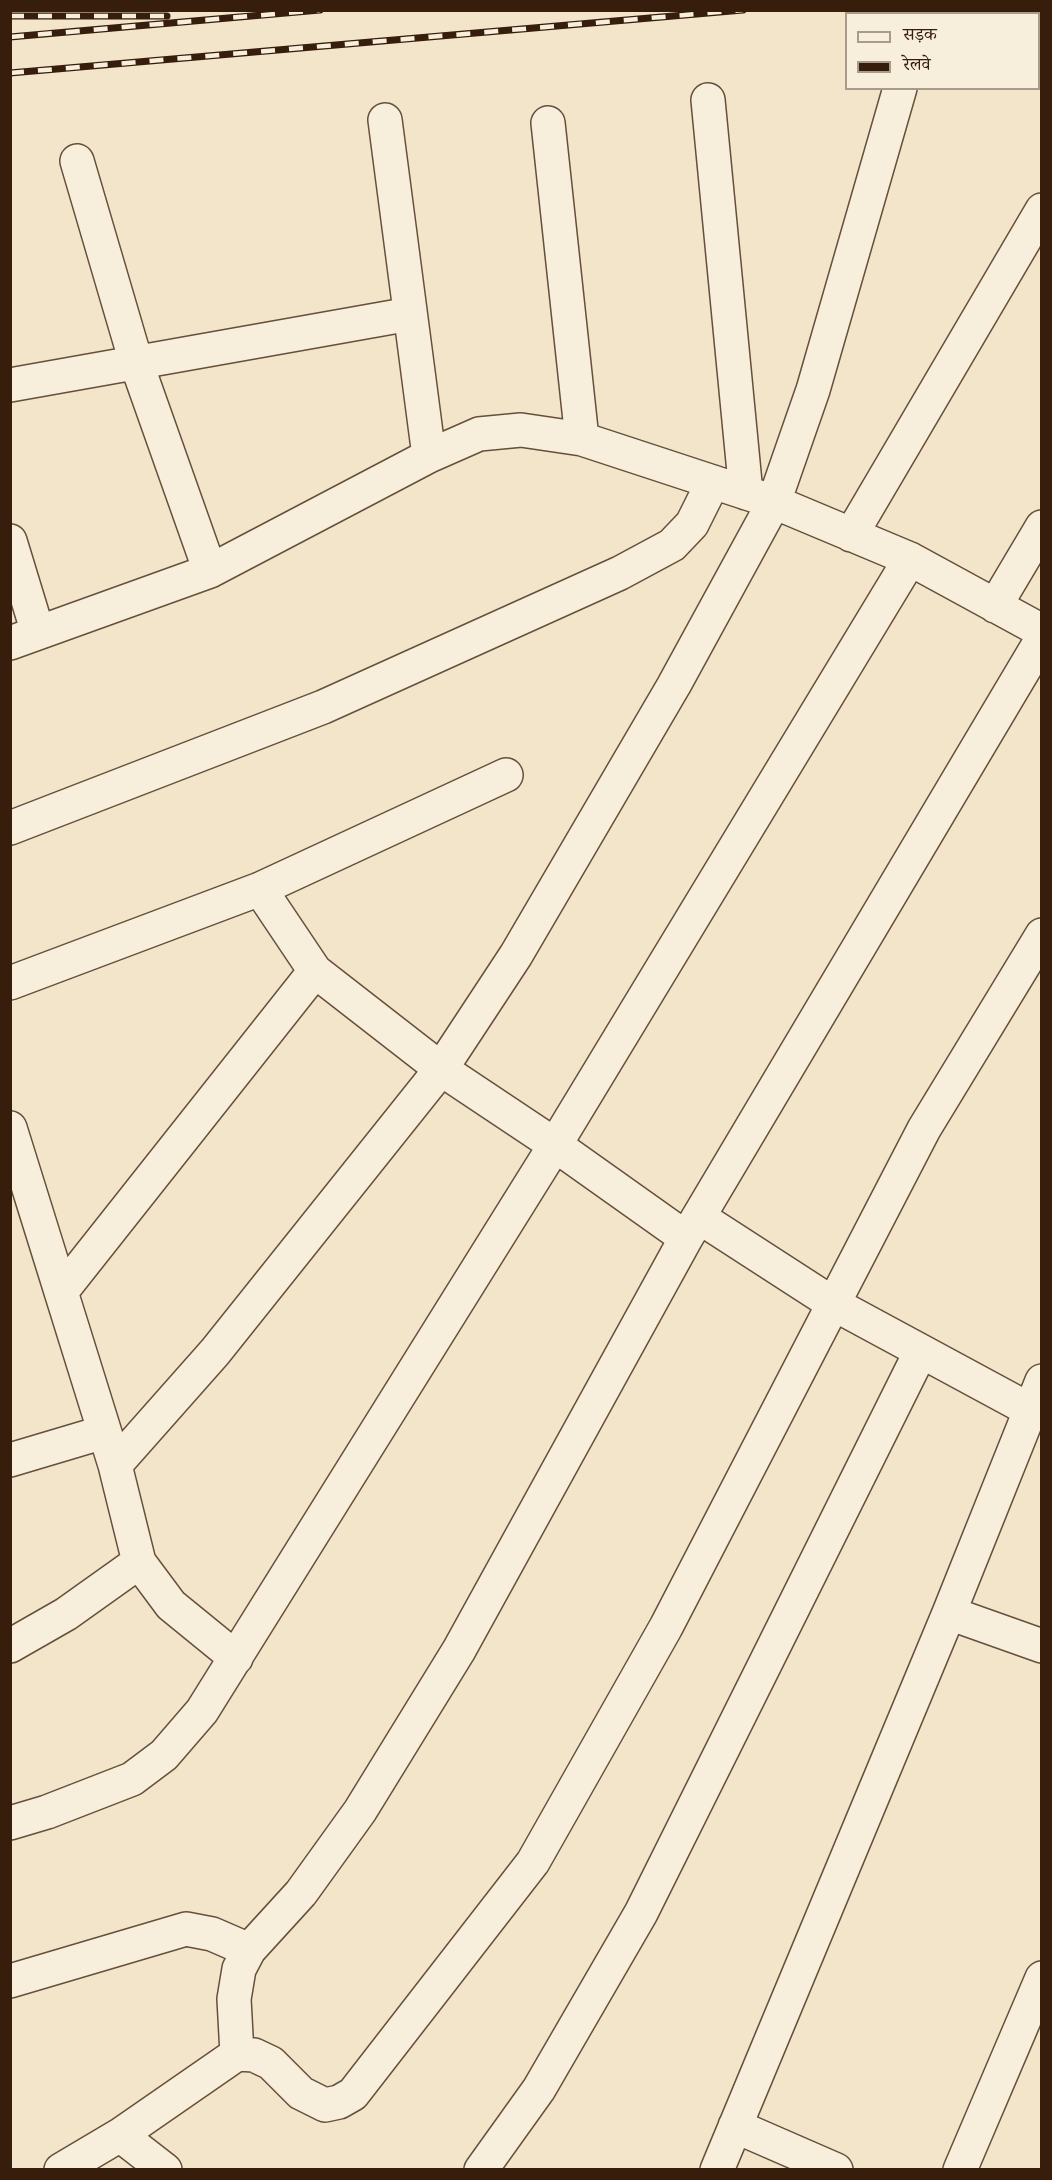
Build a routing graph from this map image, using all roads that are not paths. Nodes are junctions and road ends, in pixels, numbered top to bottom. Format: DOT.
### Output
graph roads {
  1 [pos="899,90"];
  2 [pos="708,100"];
  3 [pos="385,120"];
  4 [pos="548,123"];
  5 [pos="77,161"];
  6 [pos="1041,210"];
  7 [pos="410,314"];
  8 [pos="135,362"];
  9 [pos="10,385"];
  10 [pos="582,439"];
  11 [pos="429,456"];
  12 [pos="713,482"];
  13 [pos="760,497"];
  14 [pos="1041,527"];
  15 [pos="851,535"];
  16 [pos="10,541"];
  17 [pos="910,559"];
  18 [pos="210,572"];
  19 [pos="996,606"];
  20 [pos="1041,631"];
  21 [pos="24,638"];
  22 [pos="1041,639"];
  23 [pos="506,775"];
  24 [pos="10,828"];
  25 [pos="260,889"];
  26 [pos="1041,935"];
  27 [pos="315,971"];
  28 [pos="10,983"];
  29 [pos="441,1069"];
  30 [pos="10,1128"];
  31 [pos="555,1145"];
  32 [pos="692,1228"];
  33 [pos="61,1292"];
  34 [pos="832,1303"];
  35 [pos="921,1351"];
  36 [pos="1036,1396"];
  37 [pos="104,1432"];
  38 [pos="10,1460"];
  39 [pos="115,1465"];
  40 [pos="139,1562"];
  41 [pos="949,1613"];
  42 [pos="10,1646"];
  43 [pos="1041,1646"];
  44 [pos="236,1658"];
  45 [pos="10,1823"];
  46 [pos="249,1950"];
  47 [pos="1041,1978"];
  48 [pos="10,1981"];
  49 [pos="237,2054"];
  50 [pos="735,2126"];
  51 [pos="120,2135"];
  52 [pos="62,2169"];
  53 [pos="165,2169"];
  54 [pos="481,2169"];
  55 [pos="717,2169"];
  56 [pos="836,2169"];
  57 [pos="960,2169"];
  1 -- 13 [label="street"];
  2 -- 13 [label="street"];
  3 -- 7 [label="street"];
  4 -- 10 [label="street"];
  5 -- 8 [label="street"];
  6 -- 15 [label="street"];
  7 -- 8 [label="street"];
  7 -- 11 [label="street"];
  8 -- 9 [label="street"];
  8 -- 18 [label="street"];
  10 -- 11 [label="street"];
  10 -- 12 [label="street"];
  11 -- 18 [label="street"];
  12 -- 13 [label="street"];
  12 -- 24 [label="street"];
  13 -- 15 [label="street"];
  13 -- 29 [label="street"];
  14 -- 19 [label="street"];
  15 -- 17 [label="street"];
  16 -- 21 [label="street"];
  17 -- 19 [label="street"];
  17 -- 31 [label="street"];
  18 -- 21 [label="street"];
  19 -- 20 [label="street"];
  22 -- 32 [label="street"];
  23 -- 25 [label="street"];
  25 -- 27 [label="street"];
  25 -- 28 [label="street"];
  26 -- 34 [label="street"];
  27 -- 29 [label="street"];
  27 -- 33 [label="street"];
  29 -- 31 [label="street"];
  29 -- 39 [label="street"];
  30 -- 33 [label="street"];
  31 -- 32 [label="street"];
  31 -- 44 [label="street"];
  32 -- 34 [label="street"];
  32 -- 46 [label="street"];
  33 -- 37 [label="street"];
  34 -- 35 [label="street"];
  34 -- 49 [label="street"];
  35 -- 36 [label="street"];
  35 -- 54 [label="street"];
  36 -- 41 [label="street"];
  37 -- 38 [label="street"];
  37 -- 39 [label="street"];
  39 -- 40 [label="street"];
  40 -- 42 [label="street"];
  40 -- 44 [label="street"];
  41 -- 43 [label="street"];
  41 -- 50 [label="street"];
  44 -- 45 [label="street"];
  46 -- 48 [label="street"];
  46 -- 49 [label="street"];
  47 -- 57 [label="street"];
  49 -- 51 [label="street"];
  50 -- 55 [label="street"];
  50 -- 56 [label="street"];
  51 -- 52 [label="street"];
  51 -- 53 [label="street"];
}
